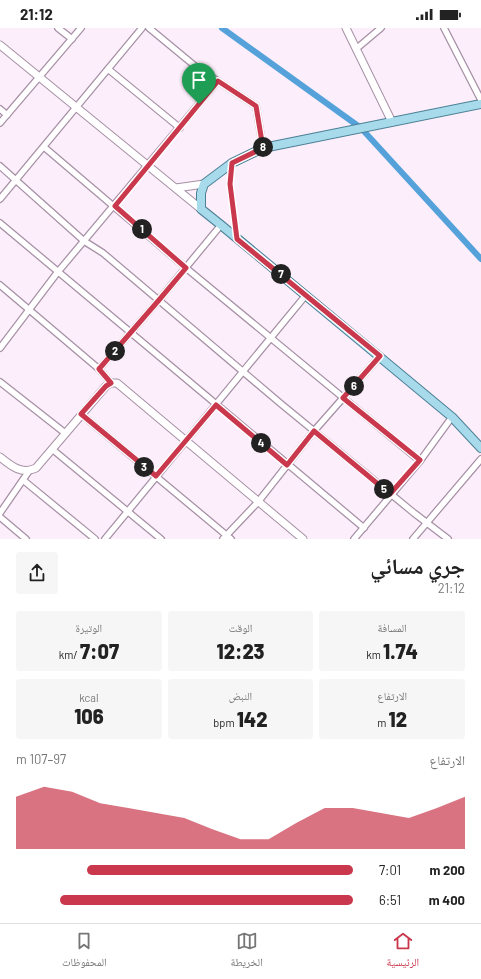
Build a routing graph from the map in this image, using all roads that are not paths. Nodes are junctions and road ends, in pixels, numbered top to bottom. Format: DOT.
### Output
graph roads {
  1 [pos="58,28"];
  2 [pos="81,28"];
  3 [pos="142,28"];
  4 [pos="149,28"];
  5 [pos="346,28"];
  6 [pos="381,28"];
  7 [pos="444,28"];
  8 [pos="72,40"];
  9 [pos="0,45"];
  10 [pos="356,49"];
  11 [pos="108,69"];
  12 [pos="39,78"];
  13 [pos="218,81"];
  14 [pos="481,100"];
  15 [pos="481,104"];
  16 [pos="76,108"];
  17 [pos="0,109"];
  18 [pos="7,115"];
  19 [pos="392,122"];
  20 [pos="0,123"];
  21 [pos="180,128"];
  22 [pos="44,147"];
  23 [pos="263,148"];
  24 [pos="232,163"];
  25 [pos="0,166"];
  26 [pos="148,166"];
  27 [pos="16,180"];
  28 [pos="204,184"];
  29 [pos="176,188"];
  30 [pos="0,199"];
  31 [pos="115,206"];
  32 [pos="201,209"];
  33 [pos="0,223"];
  34 [pos="221,225"];
  35 [pos="237,239"];
  36 [pos="84,240"];
  37 [pos="186,268"];
  38 [pos="57,273"];
  39 [pos="0,285"];
  40 [pos="306,295"];
  41 [pos="159,300"];
  42 [pos="28,310"];
  43 [pos="130,333"];
  44 [pos="271,338"];
  45 [pos="0,348"];
  46 [pos="380,356"];
  47 [pos="99,369"];
  48 [pos="244,371"];
  49 [pos="0,382"];
  50 [pos="111,383"];
  51 [pos="343,398"];
  52 [pos="216,405"];
  53 [pos="81,414"];
  54 [pos="452,417"];
  55 [pos="314,431"];
  56 [pos="65,433"];
  57 [pos="186,440"];
  58 [pos="481,448"];
  59 [pos="52,449"];
  60 [pos="0,457"];
  61 [pos="481,459"];
  62 [pos="420,460"];
  63 [pos="287,465"];
  64 [pos="29,472"];
  65 [pos="156,476"];
  66 [pos="23,480"];
  67 [pos="390,494"];
  68 [pos="258,502"];
  69 [pos="128,511"];
  70 [pos="0,513"];
  71 [pos="0,517"];
  72 [pos="427,522"];
  73 [pos="364,528"];
  74 [pos="227,538"];
  75 [pos="26,539"];
  76 [pos="95,539"];
  77 [pos="104,539"];
  78 [pos="161,539"];
  79 [pos="304,539"];
  80 [pos="354,539"];
  81 [pos="413,539"];
  82 [pos="448,539"];
  1 -- 8 [label="street"];
  2 -- 8 [label="street"];
  3 -- 11 [label="street"];
  4 -- 13 [label="street"];
  5 -- 10 [label="street"];
  6 -- 10 [label="street"];
  7 -- 14 [label="street"];
  8 -- 12 [label="street"];
  9 -- 12 [label="street"];
  10 -- 19 [label="street"];
  11 -- 16 [label="street"];
  11 -- 21 [label="street"];
  12 -- 16 [label="street"];
  12 -- 18 [label="street"];
  13 -- 21 [label="street"];
  13 -- 23 [label="street"];
  15 -- 19 [label="main road"];
  16 -- 22 [label="street"];
  16 -- 26 [label="street"];
  17 -- 18 [label="street"];
  18 -- 20 [label="street"];
  19 -- 23 [label="main road"];
  21 -- 26 [label="street"];
  22 -- 27 [label="street"];
  22 -- 31 [label="street"];
  23 -- 24 [label="main road"];
  24 -- 28 [label="main road"];
  24 -- 35 [label="lane"];
  25 -- 27 [label="street"];
  26 -- 29 [label="street"];
  26 -- 31 [label="street"];
  27 -- 30 [label="street"];
  27 -- 36 [label="street"];
  28 -- 29 [label="street"];
  28 -- 32 [label="main road"];
  29 -- 32 [label="street"];
  31 -- 36 [label="street"];
  31 -- 37 [label="street"];
  32 -- 34 [label="main road"];
  33 -- 38 [label="street"];
  34 -- 35 [label="main road"];
  34 -- 37 [label="street"];
  35 -- 40 [label="main road"];
  36 -- 38 [label="street"];
  36 -- 41 [label="street"];
  37 -- 41 [label="street"];
  37 -- 44 [label="street"];
  38 -- 42 [label="street"];
  38 -- 43 [label="street"];
  39 -- 42 [label="street"];
  40 -- 44 [label="street"];
  40 -- 46 [label="main road"];
  41 -- 43 [label="street"];
  41 -- 48 [label="street"];
  42 -- 45 [label="street"];
  42 -- 47 [label="street"];
  43 -- 47 [label="street"];
  43 -- 52 [label="street"];
  44 -- 48 [label="street"];
  44 -- 51 [label="street"];
  46 -- 51 [label="street"];
  46 -- 54 [label="main road"];
  47 -- 50 [label="street"];
  48 -- 52 [label="street"];
  48 -- 55 [label="street"];
  49 -- 56 [label="street"];
  50 -- 53 [label="street"];
  50 -- 57 [label="street"];
  51 -- 55 [label="street"];
  51 -- 62 [label="street"];
  52 -- 57 [label="street"];
  52 -- 63 [label="street"];
  53 -- 56 [label="street"];
  53 -- 65 [label="street"];
  54 -- 58 [label="main road"];
  54 -- 62 [label="street"];
  55 -- 63 [label="street"];
  55 -- 67 [label="street"];
  56 -- 59 [label="street"];
  57 -- 65 [label="street"];
  57 -- 68 [label="street"];
  59 -- 64 [label="street"];
  59 -- 69 [label="street"];
  60 -- 64 [label="street"];
  61 -- 72 [label="street"];
  62 -- 67 [label="street"];
  63 -- 68 [label="street"];
  63 -- 73 [label="street"];
  64 -- 66 [label="street"];
  65 -- 69 [label="street"];
  65 -- 74 [label="street"];
  66 -- 70 [label="street"];
  66 -- 76 [label="street"];
  67 -- 72 [label="street"];
  67 -- 73 [label="street"];
  68 -- 74 [label="street"];
  68 -- 79 [label="street"];
  69 -- 77 [label="street"];
  69 -- 78 [label="street"];
  71 -- 75 [label="street"];
  72 -- 81 [label="street"];
  72 -- 82 [label="street"];
  73 -- 80 [label="street"];
}
